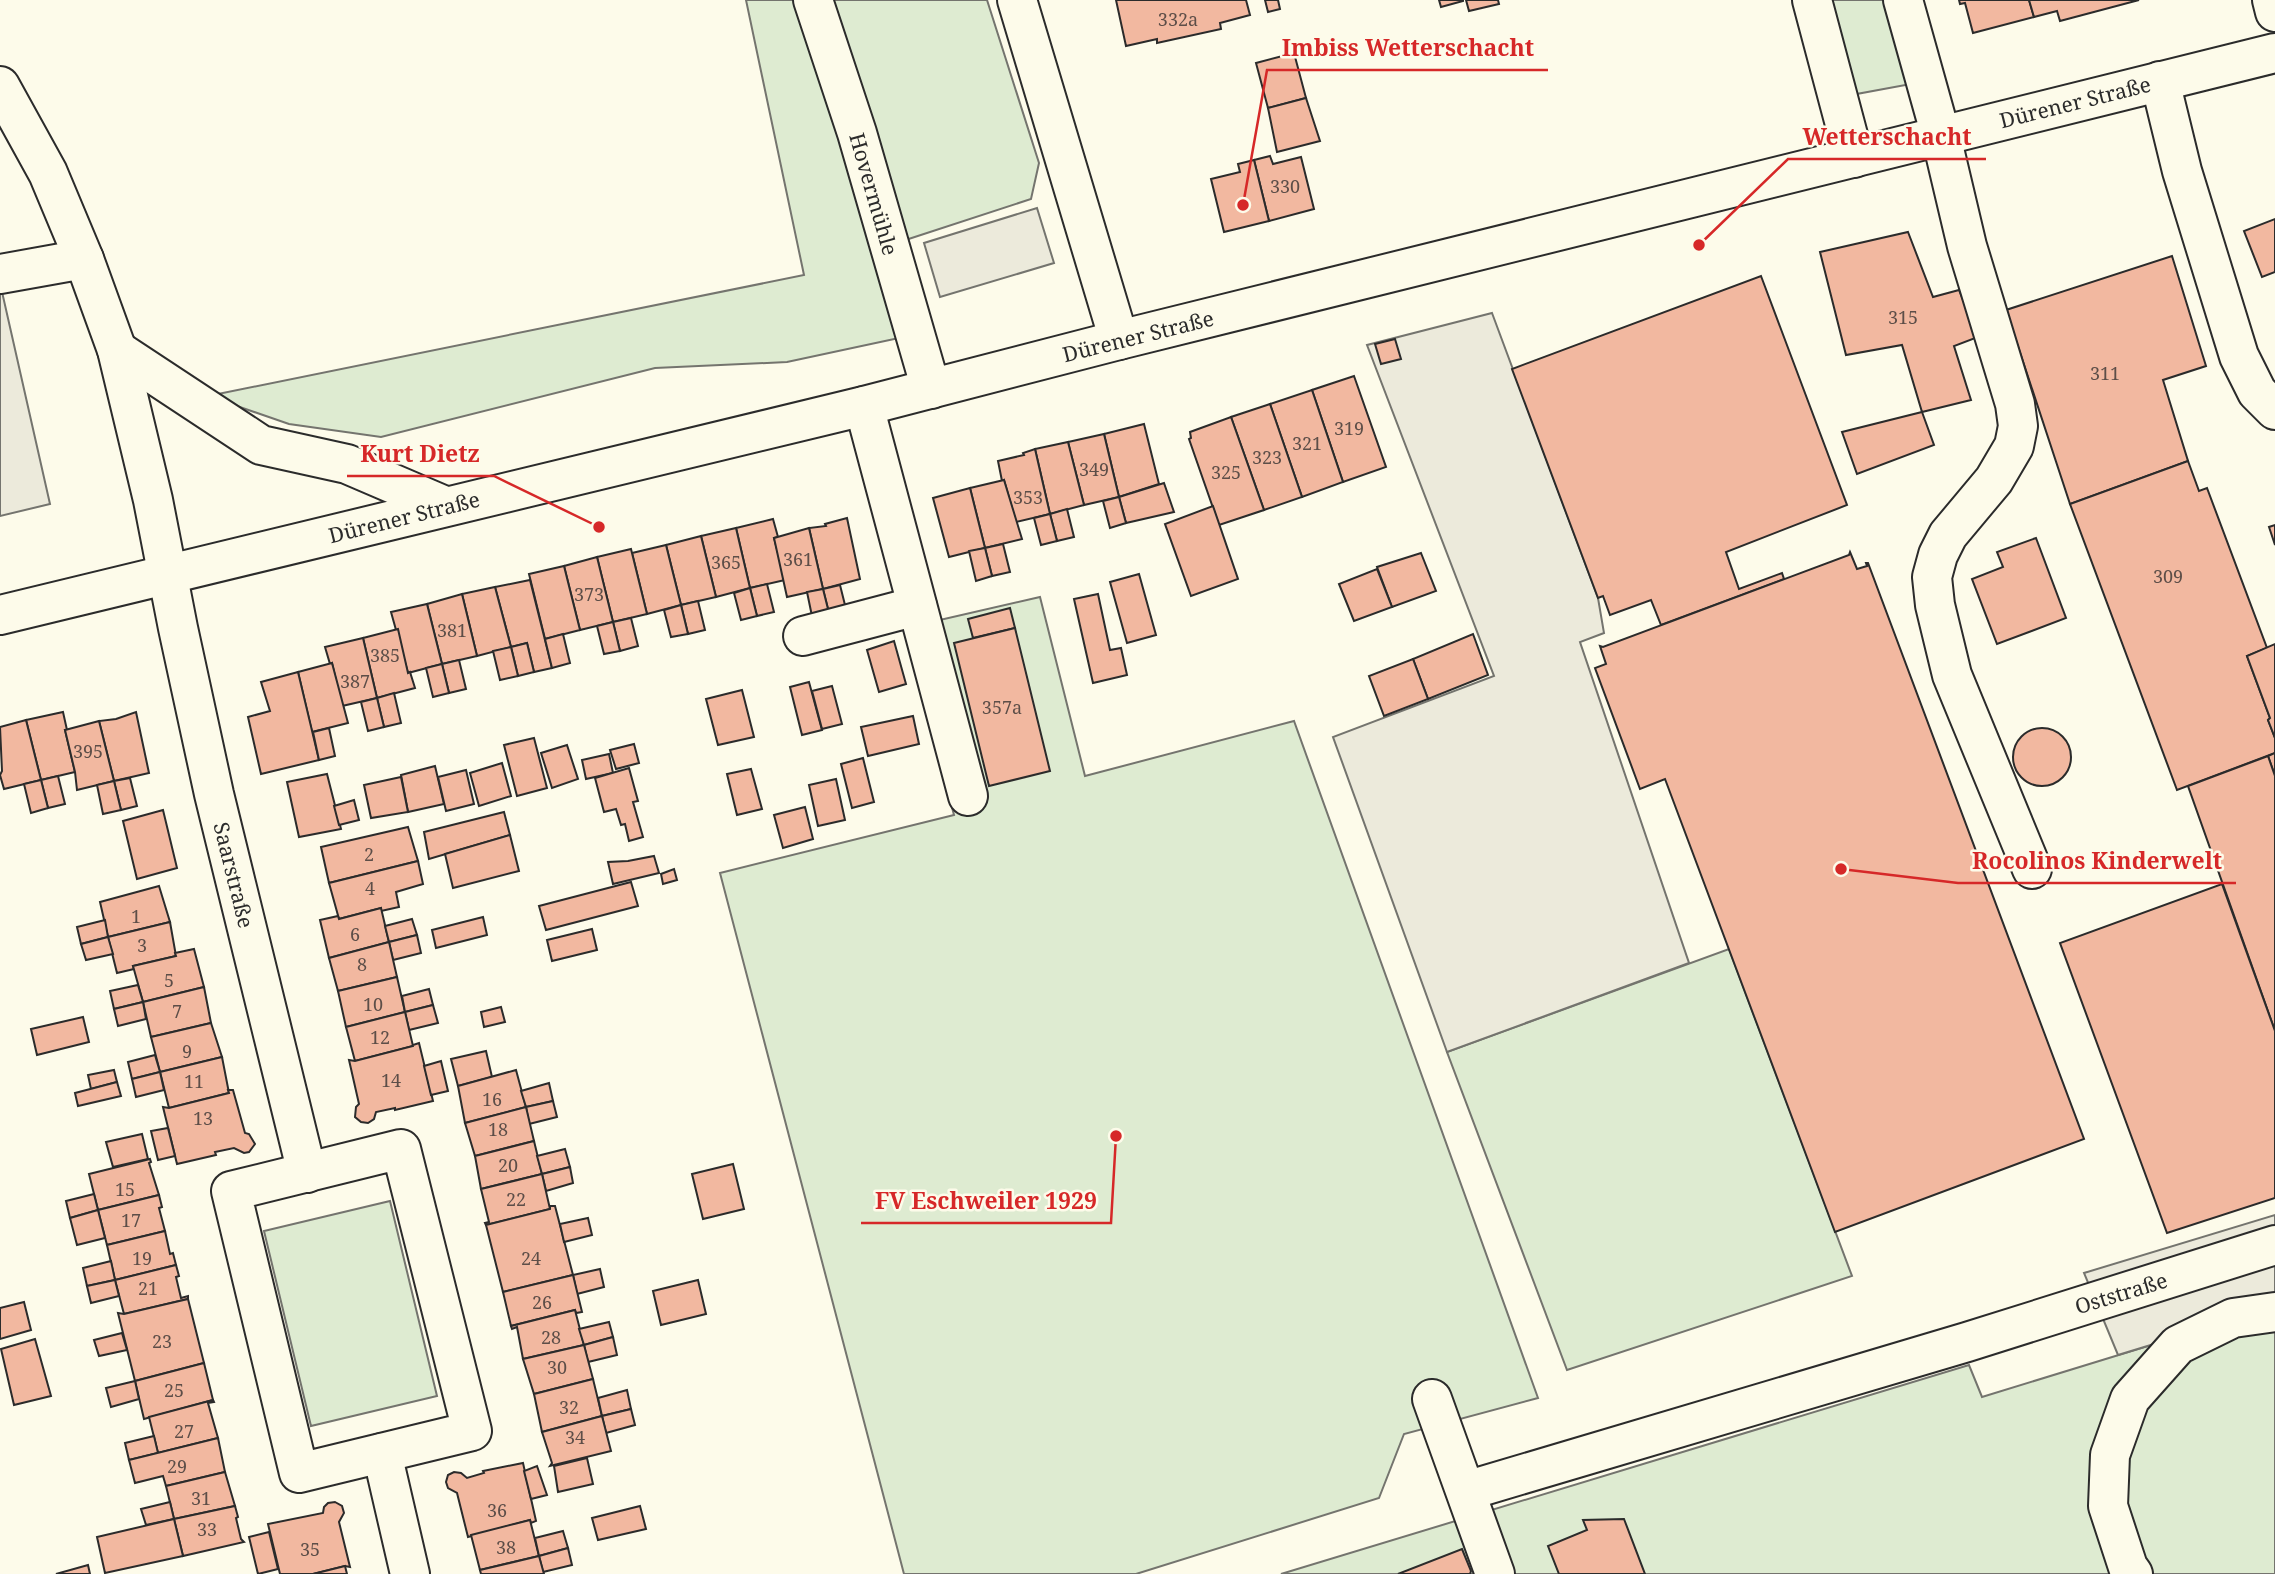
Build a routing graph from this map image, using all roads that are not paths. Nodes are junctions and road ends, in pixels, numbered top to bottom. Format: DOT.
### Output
graph roads {
  1 [pos="813,0"];
  2 [pos="1017,0"];
  3 [pos="1812,0"];
  4 [pos="1903,0"];
  5 [pos="2272,0"];
  6 [pos="2275,12"];
  7 [pos="2275,52"];
  8 [pos="2160,81"];
  9 [pos="0,86"];
  10 [pos="1941,136"];
  11 [pos="1854,158"];
  12 [pos="84,259"];
  13 [pos="0,274"];
  14 [pos="1119,340"];
  15 [pos="117,350"];
  16 [pos="931,389"];
  17 [pos="864,406"];
  18 [pos="2275,410"];
  19 [pos="444,506"];
  20 [pos="168,576"];
  21 [pos="917,606"];
  22 [pos="0,615"];
  23 [pos="803,636"];
  24 [pos="968,796"];
  25 [pos="2032,869"];
  26 [pos="307,1173"];
  27 [pos="2275,1245"];
  28 [pos="2212,1264"];
  29 [pos="2275,1312"];
  30 [pos="2233,1318"];
  31 [pos="1432,1399"];
  32 [pos="382,1453"];
  33 [pos="1466,1491"];
  34 [pos="410,1574"];
  35 [pos="1495,1574"];
  36 [pos="2133,1574"];
  1 -- 16 [label="main road, Hovermühle"];
  2 -- 14 [label="main road"];
  3 -- 11 [label="main road"];
  4 -- 10 [label="main road"];
  5 -- 6 [label="main road"];
  7 -- 8 [label="main road, Dürener Straße"];
  8 -- 10 [label="main road, Dürener Straße"];
  8 -- 18 [label="main road"];
  9 -- 12 [label="main road, Saarstraße"];
  10 -- 11 [label="main road, Dürener Straße"];
  10 -- 25 [label="main road"];
  11 -- 14 [label="main road, Dürener Straße"];
  12 -- 13 [label="main road"];
  12 -- 15 [label="main road, Saarstraße"];
  14 -- 16 [label="main road, Dürener Straße"];
  15 -- 19 [label="main road"];
  15 -- 20 [label="main road, Saarstraße"];
  16 -- 17 [label="main road, Dürener Straße"];
  17 -- 19 [label="main road, Dürener Straße"];
  17 -- 21 [label="main road"];
  19 -- 20 [label="main road, Dürener Straße"];
  20 -- 22 [label="main road, Dürener Straße"];
  20 -- 26 [label="main road, Saarstraße"];
  21 -- 23 [label="main road"];
  21 -- 24 [label="main road"];
  26 -- 32 [label="main road"];
  26 -- 32 [label="main road"];
  27 -- 28 [label="main road, Oststraße"];
  28 -- 30 [label="main road"];
  28 -- 33 [label="main road, Oststraße"];
  29 -- 30 [label="main road"];
  30 -- 36 [label="main road"];
  31 -- 33 [label="main road"];
  32 -- 34 [label="main road"];
  33 -- 35 [label="main road"];
}
